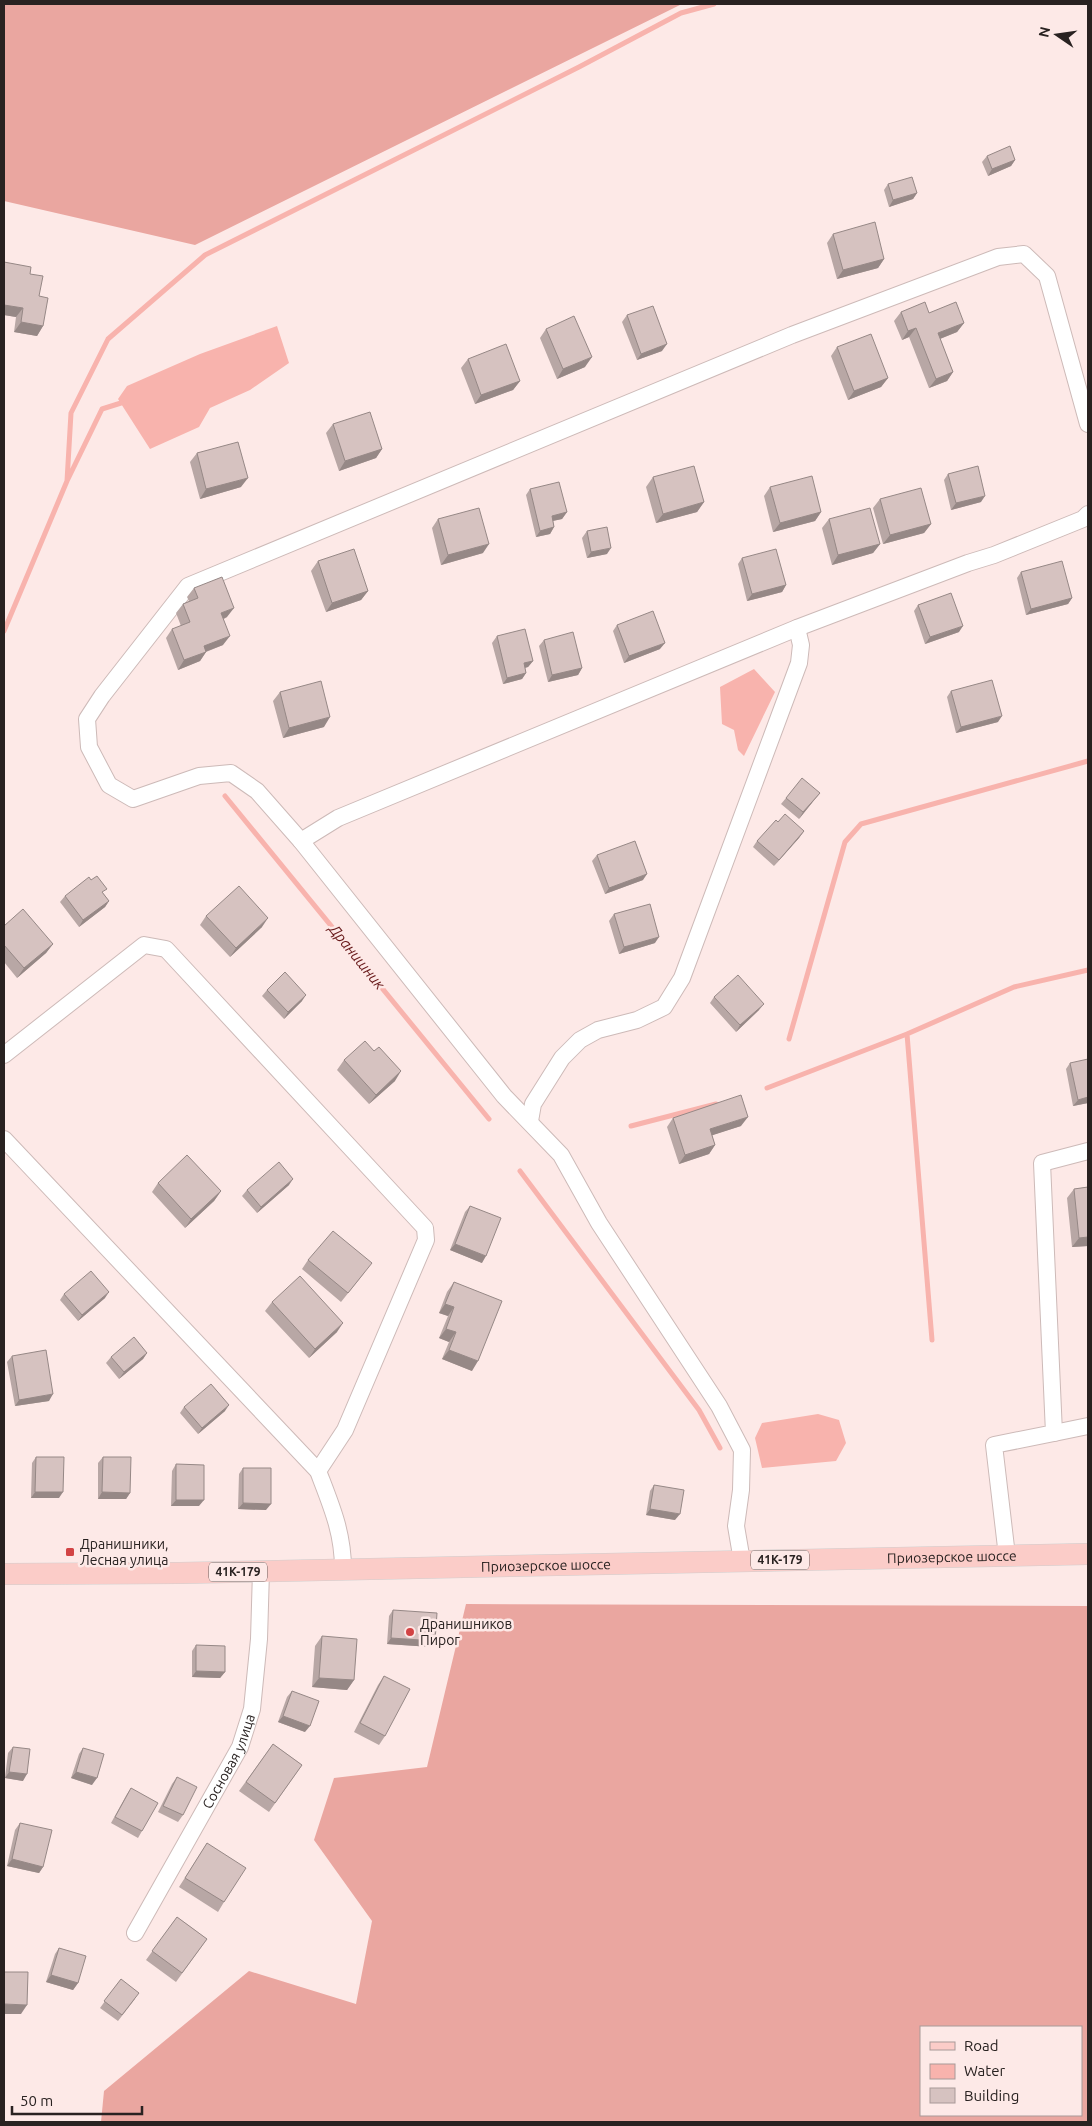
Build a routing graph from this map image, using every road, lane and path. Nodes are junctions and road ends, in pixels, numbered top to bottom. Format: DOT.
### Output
graph roads {
  1 [pos="1088,424"];
  2 [pos="1088,514"];
  3 [pos="798,628"];
  4 [pos="301,840"];
  5 [pos="4,1055"];
  6 [pos="530,1121"];
  7 [pos="4,1139"];
  8 [pos="1088,1151"];
  9 [pos="1088,1426"];
  10 [pos="1054,1433"];
  11 [pos="318,1471"];
  12 [pos="1088,1554"];
  13 [pos="1007,1556"];
  14 [pos="742,1561"];
  15 [pos="343,1569"];
  16 [pos="261,1571"];
  17 [pos="4,1575"];
  18 [pos="135,1933"];
  1 -- 4 [label="street"];
  2 -- 3 [label="street"];
  3 -- 4 [label="street"];
  3 -- 6 [label="street"];
  4 -- 6 [label="street"];
  5 -- 11 [label="street"];
  6 -- 14 [label="street"];
  7 -- 11 [label="street"];
  8 -- 10 [label="street"];
  9 -- 10 [label="street"];
  10 -- 13 [label="street"];
  11 -- 15 [label="street"];
  12 -- 13 [label="main road, Приозерское шоссе / 41К-179"];
  13 -- 14 [label="main road, Приозерское шоссе / 41К-179"];
  14 -- 15 [label="main road, Приозерское шоссе / 41К-179"];
  15 -- 16 [label="main road, Приозерское шоссе / 41К-179"];
  16 -- 17 [label="main road, Приозерское шоссе / 41К-179"];
  16 -- 18 [label="street, Сосновая улица"];
}
